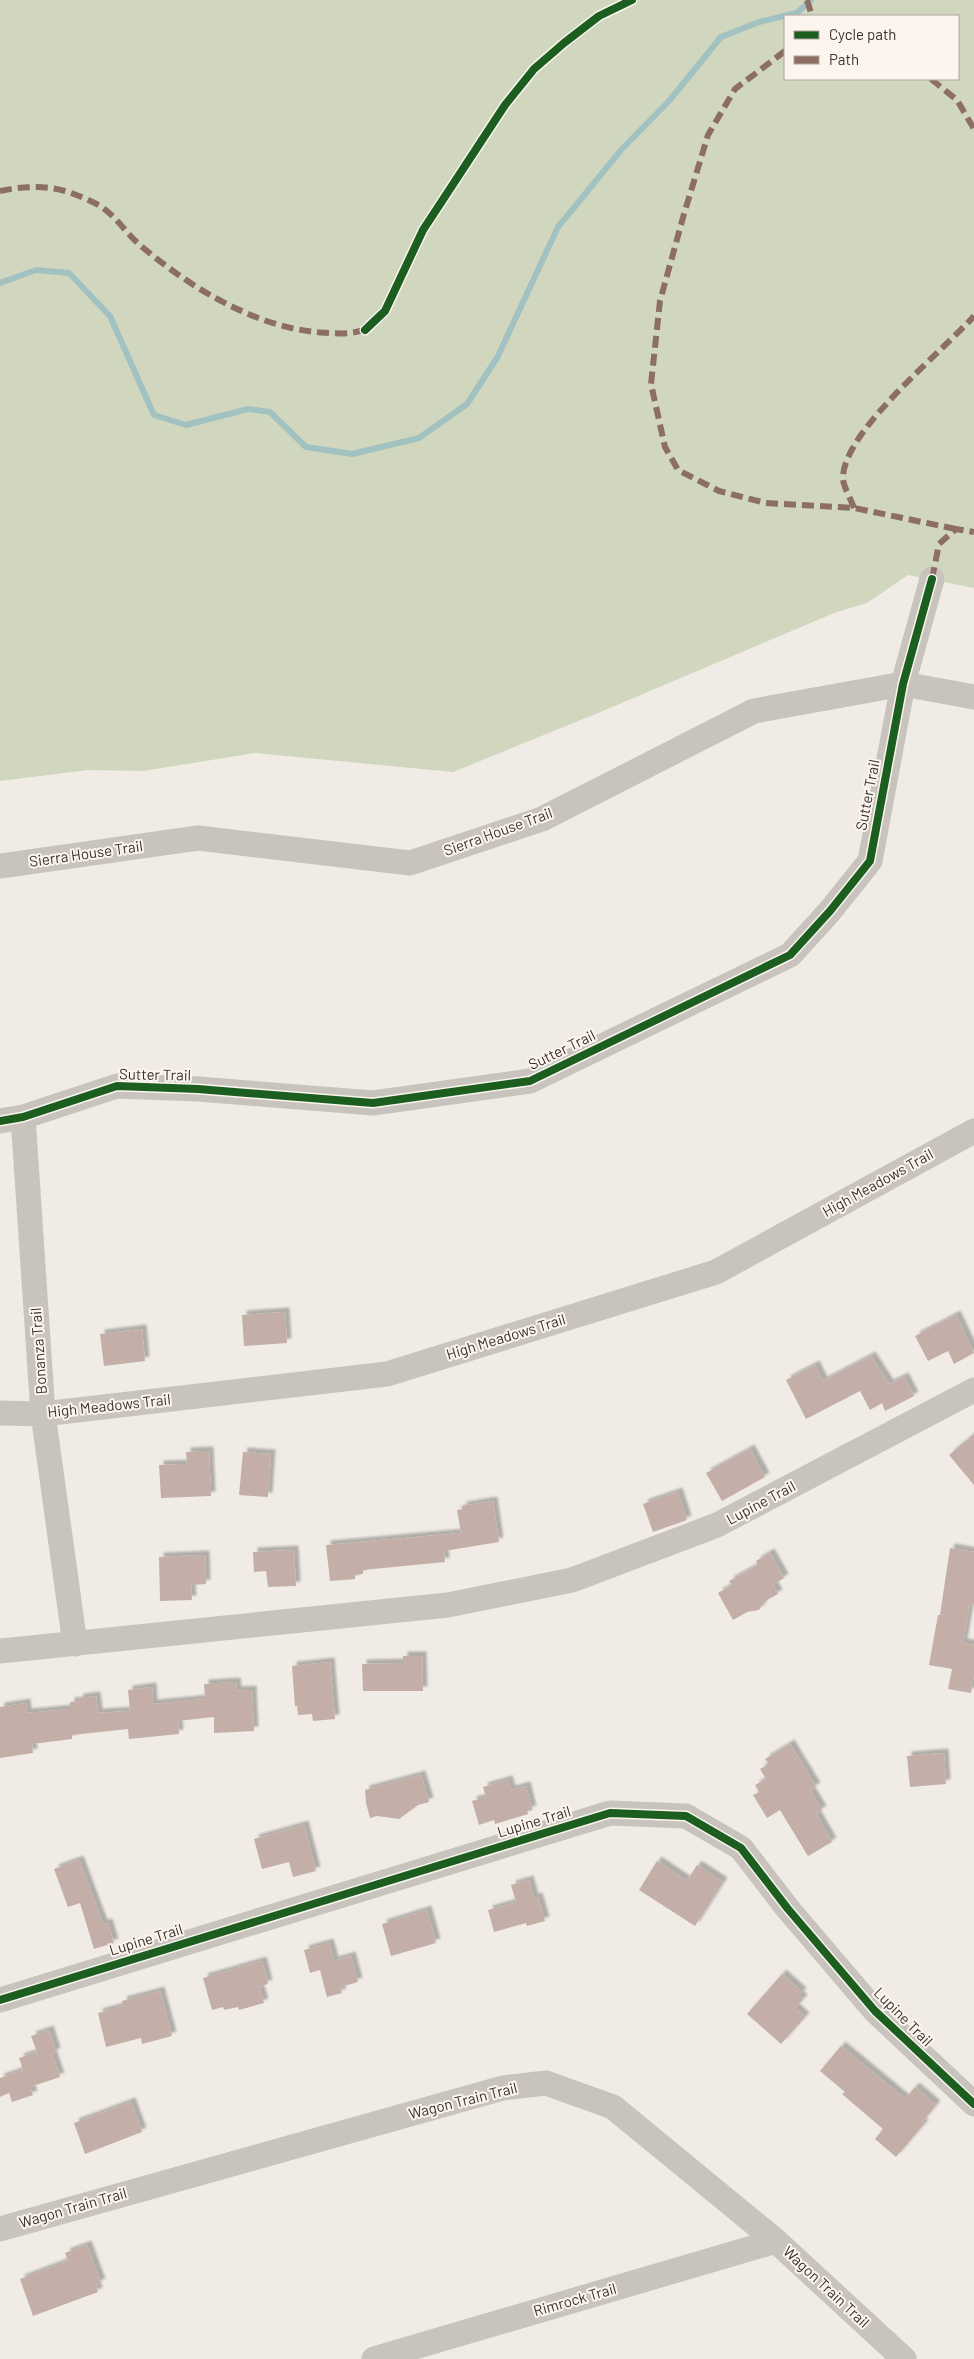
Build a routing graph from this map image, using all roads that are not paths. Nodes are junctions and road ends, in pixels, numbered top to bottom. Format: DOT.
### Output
graph roads {
  1 [pos="932,579"];
  2 [pos="903,684"];
  3 [pos="974,697"];
  4 [pos="0,866"];
  5 [pos="11,1119"];
  6 [pos="974,1131"];
  7 [pos="974,1390"];
  8 [pos="0,1413"];
  9 [pos="43,1414"];
  10 [pos="75,1644"];
  11 [pos="0,1651"];
  12 [pos="0,2000"];
  13 [pos="974,2104"];
  14 [pos="0,2229"];
  15 [pos="776,2241"];
  16 [pos="374,2359"];
  17 [pos="904,2359"];
  1 -- 2 [label="street, Sutter Trail"];
  2 -- 3 [label="street, Sierra House Trail"];
  2 -- 4 [label="street, Sierra House Trail"];
  2 -- 5 [label="street, Sutter Trail"];
  5 -- 9 [label="street, Bonanza Trail"];
  6 -- 9 [label="street, High Meadows Trail"];
  7 -- 10 [label="street, Lupine Trail"];
  8 -- 9 [label="street, High Meadows Trail"];
  9 -- 10 [label="street, Bonanza Trail"];
  10 -- 11 [label="street, Lupine Trail"];
  12 -- 13 [label="street, Lupine Trail"];
  14 -- 15 [label="street, Wagon Train Trail"];
  15 -- 16 [label="street, Rimrock Trail"];
  15 -- 17 [label="street, Wagon Train Trail"];
}
